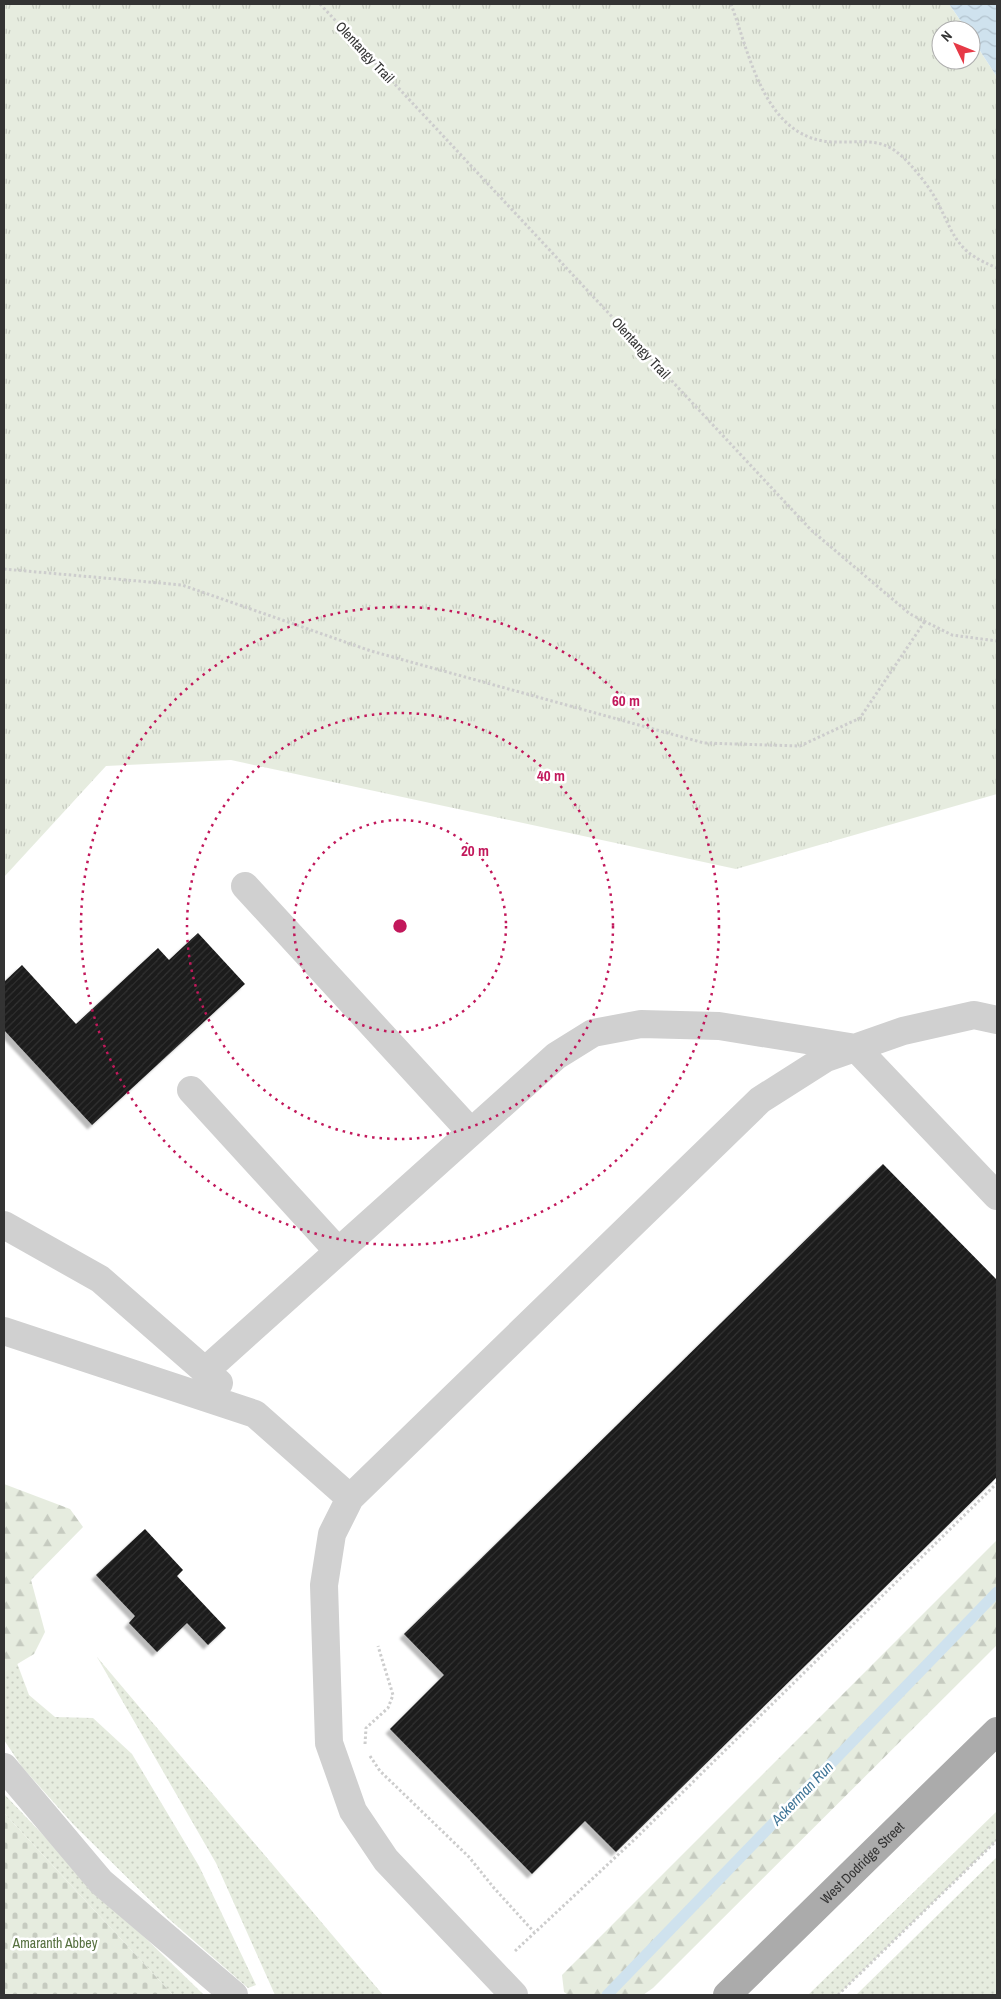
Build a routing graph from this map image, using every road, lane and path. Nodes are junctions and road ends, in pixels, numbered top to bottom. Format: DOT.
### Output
graph roads {
  1 [pos="320,4"];
  2 [pos="731,4"];
  3 [pos="997,268"];
  4 [pos="4,569"];
  5 [pos="925,622"];
  6 [pos="997,641"];
  7 [pos="245,886"];
  8 [pos="997,1020"];
  9 [pos="856,1048"];
  10 [pos="191,1090"];
  11 [pos="472,1132"];
  12 [pos="997,1196"];
  13 [pos="4,1225"];
  14 [pos="338,1252"];
  15 [pos="4,1331"];
  16 [pos="205,1371"];
  17 [pos="255,1414"];
  18 [pos="997,1484"];
  19 [pos="350,1498"];
  20 [pos="378,1646"];
  21 [pos="997,1731"];
  22 [pos="4,1767"];
  23 [pos="997,1840"];
  24 [pos="534,1933"];
  25 [pos="486,1966"];
  26 [pos="234,1995"];
  27 [pos="514,1995"];
  28 [pos="727,1995"];
  29 [pos="838,1995"];
  1 -- 5 [label="path, Olentangy Trail"];
  2 -- 3 [label="path"];
  4 -- 5 [label="path"];
  5 -- 6 [label="path, Olentangy Trail"];
  7 -- 11 [label="lane"];
  8 -- 9 [label="lane"];
  9 -- 11 [label="lane"];
  9 -- 12 [label="lane"];
  9 -- 19 [label="lane"];
  10 -- 14 [label="lane"];
  11 -- 14 [label="lane"];
  13 -- 16 [label="lane"];
  14 -- 16 [label="lane"];
  15 -- 17 [label="lane"];
  16 -- 17 [label="lane"];
  17 -- 19 [label="lane"];
  18 -- 24 [label="path"];
  19 -- 25 [label="lane"];
  20 -- 24 [label="path"];
  21 -- 28 [label="main road, West Dodridge Street"];
  22 -- 26 [label="lane"];
  23 -- 29 [label="path"];
  24 -- 25 [label="path"];
  25 -- 27 [label="lane"];
}
